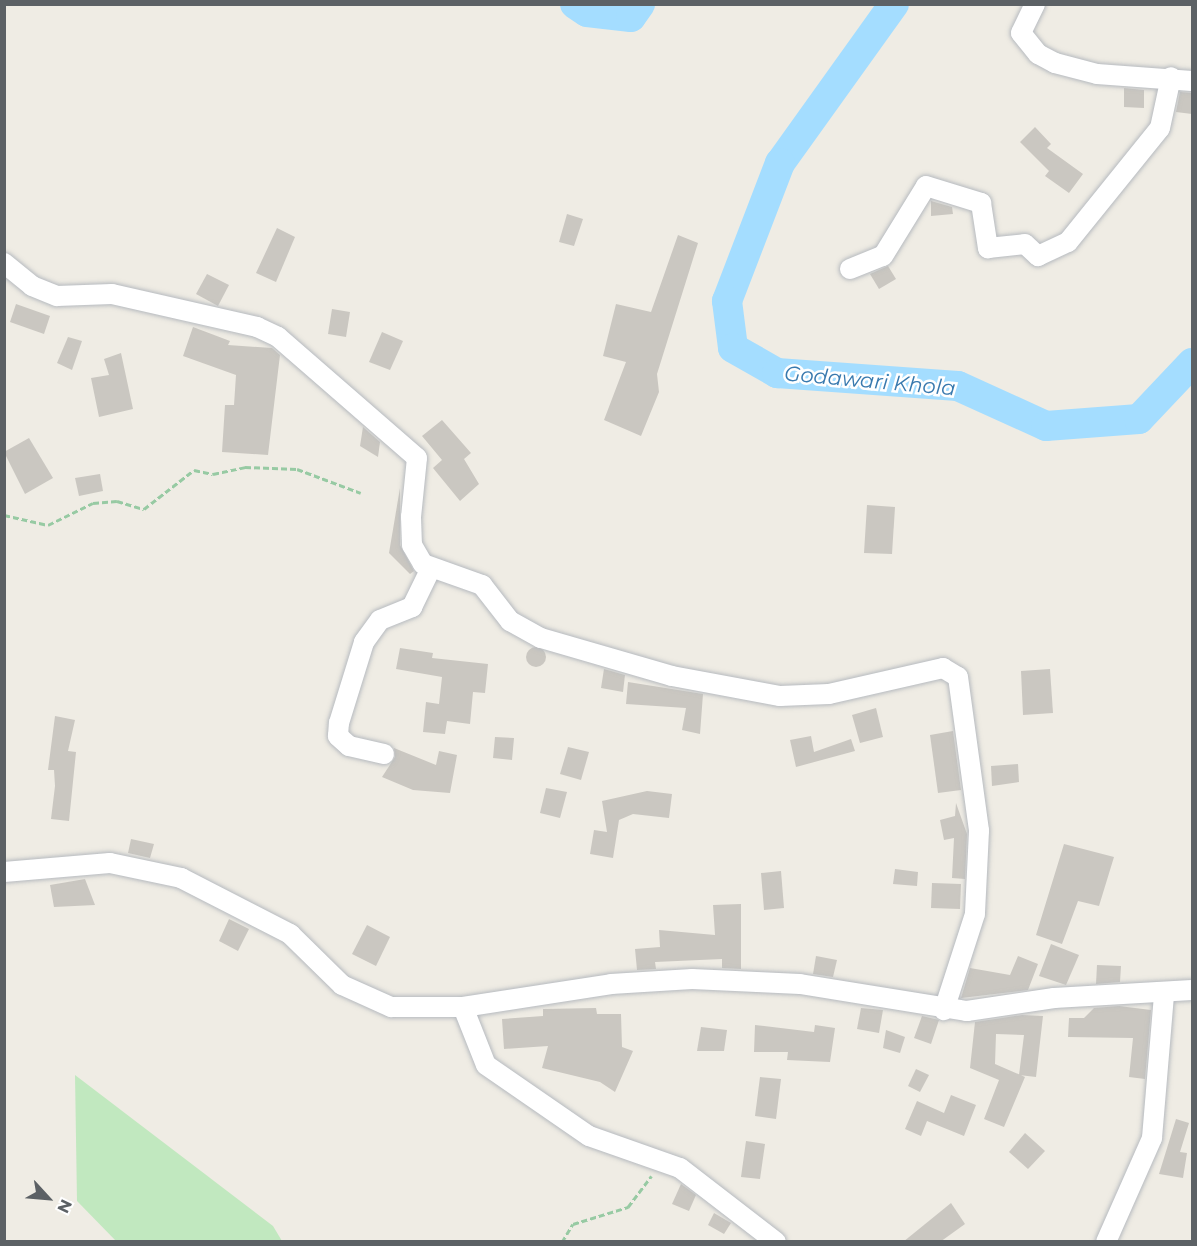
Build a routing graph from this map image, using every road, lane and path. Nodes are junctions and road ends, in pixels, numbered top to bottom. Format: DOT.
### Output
graph roads {
  1 [pos="1035,4"];
  2 [pos="1171,77"];
  3 [pos="1192,81"];
  4 [pos="4,263"];
  5 [pos="850,269"];
  6 [pos="361,493"];
  7 [pos="4,515"];
  8 [pos="431,568"];
  9 [pos="384,754"];
  10 [pos="4,872"];
  11 [pos="1192,990"];
  12 [pos="1164,994"];
  13 [pos="463,1007"];
  14 [pos="944,1010"];
  15 [pos="659,1165"];
  16 [pos="562,1242"];
  17 [pos="776,1242"];
  18 [pos="1106,1242"];
  1 -- 2 [label="street"];
  2 -- 3 [label="street"];
  2 -- 5 [label="street"];
  4 -- 8 [label="street"];
  6 -- 7 [label="path"];
  8 -- 9 [label="street"];
  8 -- 14 [label="street"];
  10 -- 13 [label="street"];
  11 -- 12 [label="street"];
  12 -- 14 [label="street"];
  12 -- 18 [label="street"];
  13 -- 14 [label="street"];
  13 -- 15 [label="street"];
  15 -- 16 [label="path"];
  15 -- 17 [label="street"];
}
